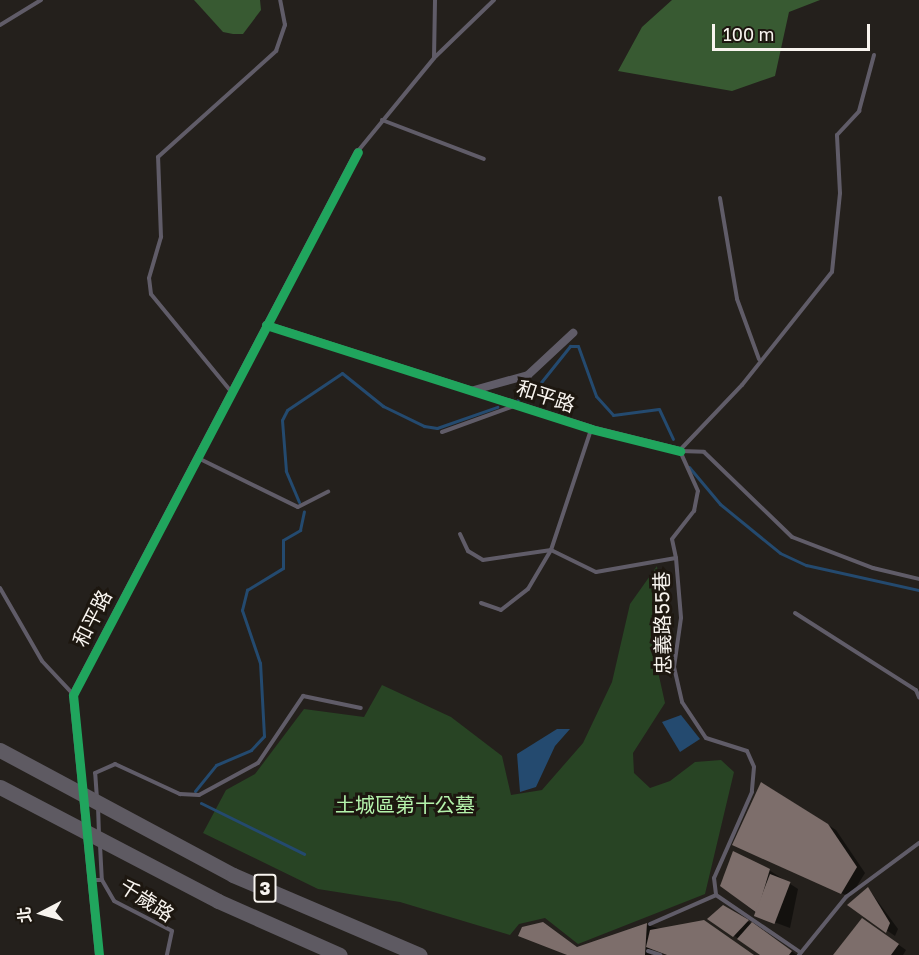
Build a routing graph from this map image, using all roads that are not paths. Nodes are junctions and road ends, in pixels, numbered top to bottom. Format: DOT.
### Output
graph roads {
  1 [pos="41,0"];
  2 [pos="280,0"];
  3 [pos="435,0"];
  4 [pos="494,0"];
  5 [pos="0,25"];
  6 [pos="874,55"];
  7 [pos="434,58"];
  8 [pos="382,120"];
  9 [pos="358,152"];
  10 [pos="484,159"];
  11 [pos="720,198"];
  12 [pos="266,325"];
  13 [pos="573,333"];
  14 [pos="759,358"];
  15 [pos="230,389"];
  16 [pos="473,390"];
  17 [pos="515,405"];
  18 [pos="591,429"];
  19 [pos="442,432"];
  20 [pos="680,451"];
  21 [pos="195,457"];
  22 [pos="328,492"];
  23 [pos="460,534"];
  24 [pos="550,550"];
  25 [pos="676,558"];
  26 [pos="919,579"];
  27 [pos="0,588"];
  28 [pos="481,603"];
  29 [pos="795,613"];
  30 [pos="73,695"];
  31 [pos="919,697"];
  32 [pos="361,708"];
  33 [pos="0,750"];
  34 [pos="0,787"];
  35 [pos="919,843"];
  36 [pos="92,879"];
  37 [pos="102,880"];
  38 [pos="716,895"];
  39 [pos="650,924"];
  40 [pos="648,951"];
  41 [pos="800,954"];
  42 [pos="99,955"];
  43 [pos="167,955"];
  44 [pos="340,955"];
  45 [pos="420,955"];
  46 [pos="660,955"];
  1 -- 5 [label="lane"];
  2 -- 15 [label="lane"];
  3 -- 7 [label="lane"];
  4 -- 7 [label="lane, 和平路"];
  6 -- 14 [label="lane"];
  7 -- 8 [label="lane, 和平路"];
  8 -- 9 [label="lane, 和平路"];
  8 -- 10 [label="lane"];
  9 -- 12 [label="street, 和平路"];
  11 -- 14 [label="lane"];
  12 -- 15 [label="street, 和平路"];
  12 -- 16 [label="street, 和平路"];
  13 -- 16 [label="street"];
  14 -- 20 [label="lane"];
  15 -- 21 [label="street, 和平路"];
  16 -- 17 [label="street, 和平路"];
  17 -- 18 [label="street, 和平路"];
  17 -- 19 [label="lane"];
  18 -- 20 [label="street, 和平路"];
  18 -- 24 [label="lane, 和平路"];
  20 -- 25 [label="lane, 忠義路55巷"];
  20 -- 26 [label="lane, 和平路"];
  21 -- 22 [label="lane"];
  21 -- 30 [label="street, 和平路"];
  23 -- 24 [label="lane"];
  24 -- 25 [label="lane"];
  24 -- 28 [label="lane, 和平路"];
  25 -- 38 [label="lane, 忠義路55巷"];
  27 -- 30 [label="lane"];
  29 -- 31 [label="lane"];
  30 -- 36 [label="street"];
  32 -- 37 [label="lane"];
  33 -- 45 [label="highway, 3"];
  34 -- 44 [label="highway, 3"];
  35 -- 41 [label="lane"];
  36 -- 37 [label="lane, 千歲路"];
  36 -- 42 [label="street"];
  37 -- 43 [label="lane, 千歲路"];
  38 -- 39 [label="lane"];
  38 -- 41 [label="lane"];
  40 -- 46 [label="lane"];
}
